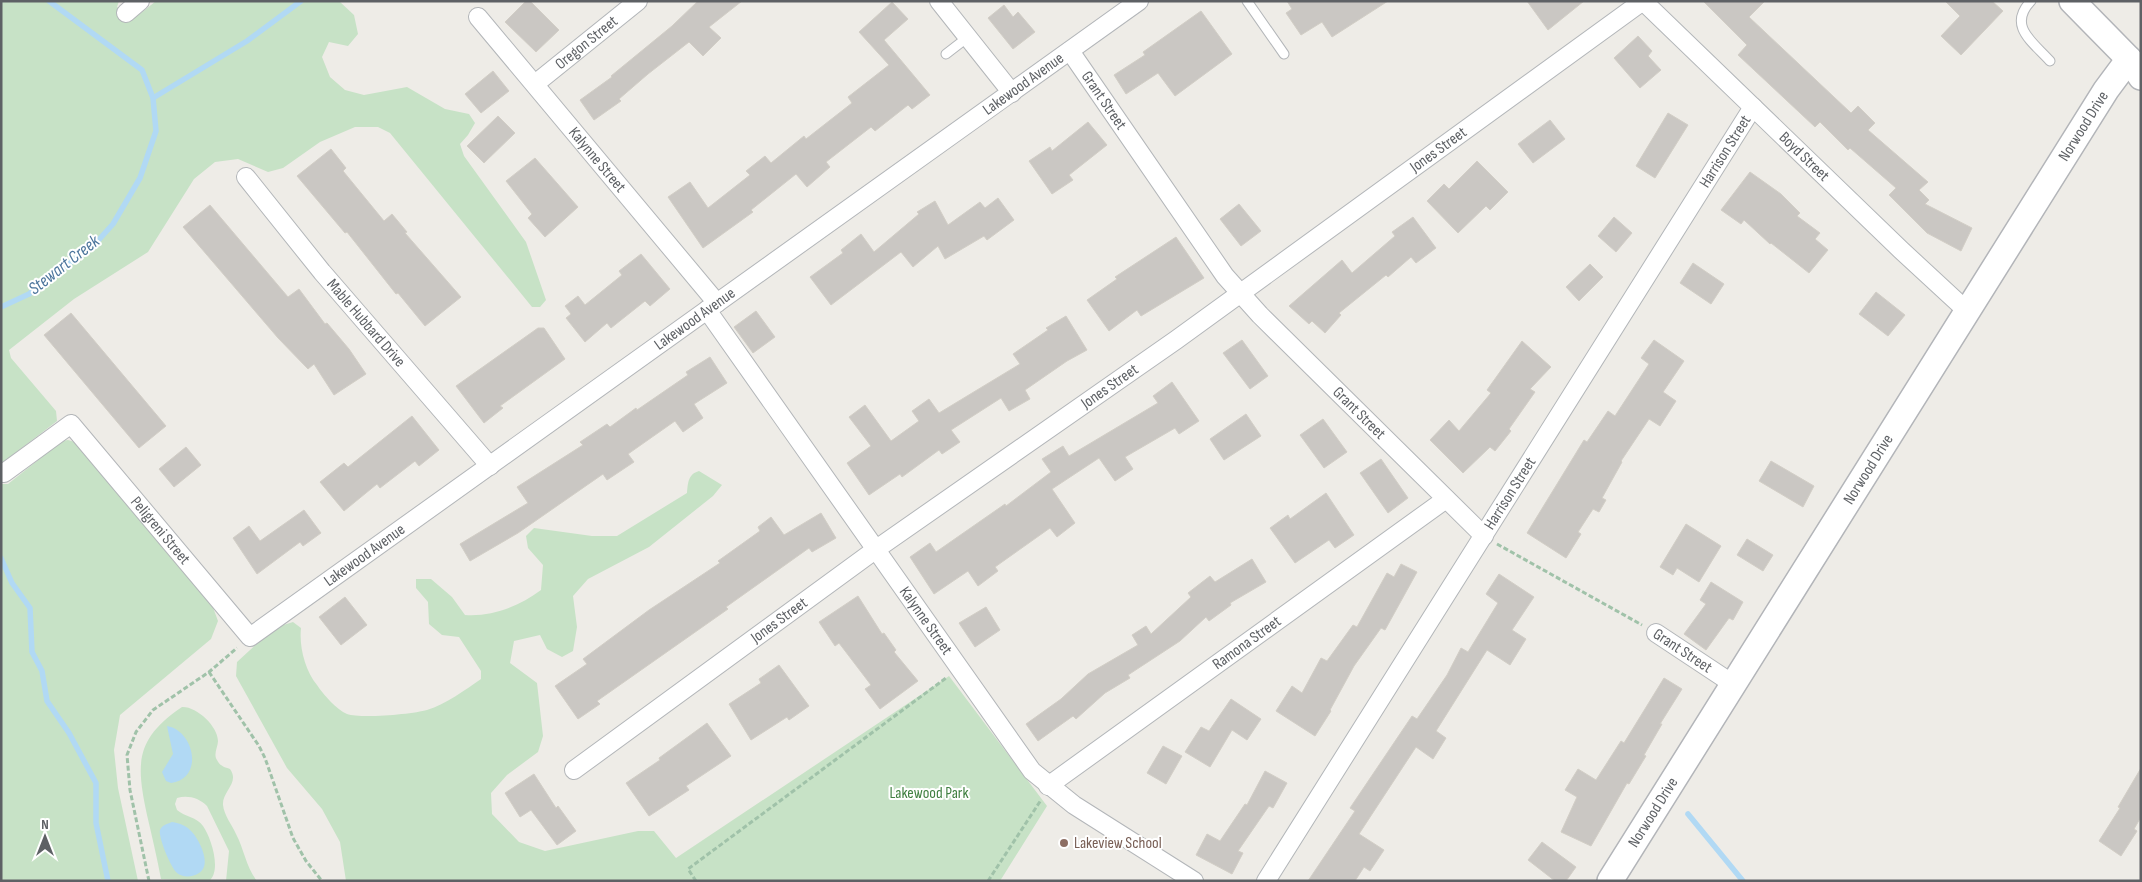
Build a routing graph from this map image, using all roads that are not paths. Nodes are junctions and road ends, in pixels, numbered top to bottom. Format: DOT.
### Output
graph roads {
  1 [pos="140,1"];
  2 [pos="638,1"];
  3 [pos="939,1"];
  4 [pos="1139,1"];
  5 [pos="1247,1"];
  6 [pos="1643,1"];
  7 [pos="2031,1"];
  8 [pos="2072,1"];
  9 [pos="126,12"];
  10 [pos="478,17"];
  11 [pos="968,37"];
  12 [pos="1070,51"];
  13 [pos="946,54"];
  14 [pos="1284,54"];
  15 [pos="2050,60"];
  16 [pos="2137,67"];
  17 [pos="534,84"];
  18 [pos="1012,92"];
  19 [pos="1753,107"];
  20 [pos="246,177"];
  21 [pos="1240,294"];
  22 [pos="712,307"];
  23 [pos="1967,311"];
  24 [pos="490,466"];
  25 [pos="4,473"];
  26 [pos="1446,499"];
  27 [pos="1484,536"];
  28 [pos="875,550"];
  29 [pos="1656,633"];
  30 [pos="250,637"];
  31 [pos="1733,684"];
  32 [pos="574,770"];
  33 [pos="1048,786"];
  34 [pos="1194,881"];
  35 [pos="1266,881"];
  36 [pos="1610,881"];
  1 -- 9 [label="street"];
  2 -- 17 [label="street, Oregon Street"];
  3 -- 11 [label="street"];
  4 -- 12 [label="street, Lakewood Avenue"];
  5 -- 14 [label="lane"];
  6 -- 19 [label="street, Boyd Street"];
  6 -- 21 [label="street, Jones Street"];
  7 -- 15 [label="lane"];
  8 -- 16 [label="street"];
  10 -- 17 [label="street, Kalynne Street"];
  11 -- 13 [label="lane"];
  11 -- 18 [label="street"];
  12 -- 18 [label="street, Lakewood Avenue"];
  12 -- 21 [label="street, Grant Street"];
  16 -- 23 [label="street, Norwood Drive"];
  17 -- 22 [label="street, Kalynne Street"];
  18 -- 22 [label="street, Lakewood Avenue"];
  19 -- 23 [label="street, Boyd Street"];
  19 -- 27 [label="street, Harrison Street"];
  20 -- 24 [label="street, Mable Hubbard Drive"];
  21 -- 26 [label="street, Grant Street"];
  21 -- 28 [label="street, Jones Street"];
  22 -- 24 [label="street, Lakewood Avenue"];
  22 -- 28 [label="street, Kalynne Street"];
  23 -- 31 [label="street, Norwood Drive"];
  24 -- 30 [label="street, Lakewood Avenue"];
  25 -- 30 [label="street, Peligreni Street"];
  26 -- 27 [label="street, Grant Street"];
  26 -- 33 [label="street, Ramona Street"];
  27 -- 35 [label="street, Harrison Street"];
  28 -- 32 [label="street, Jones Street"];
  28 -- 33 [label="street, Kalynne Street"];
  29 -- 31 [label="street, Grant Street"];
  31 -- 36 [label="street, Norwood Drive"];
  33 -- 34 [label="street, Kalynne Street"];
}
